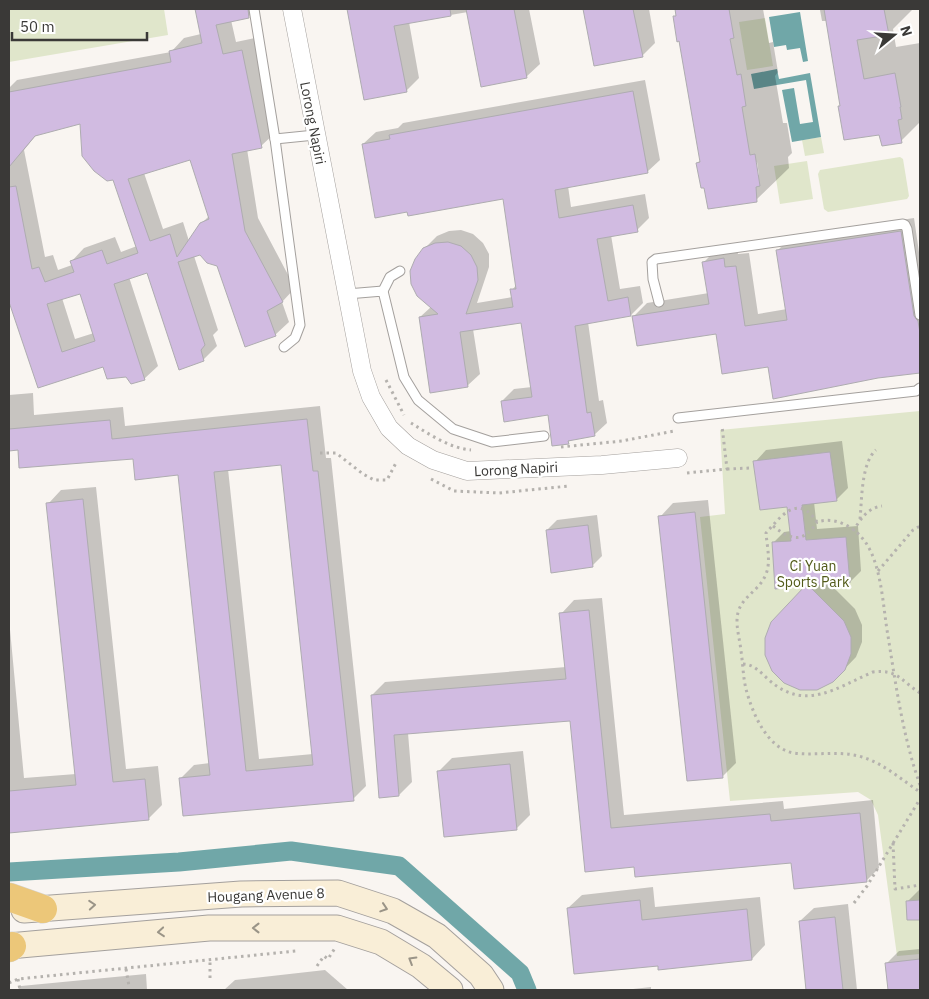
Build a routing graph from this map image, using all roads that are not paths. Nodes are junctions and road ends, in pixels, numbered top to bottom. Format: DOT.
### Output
graph roads {
  1 [pos="254,9"];
  2 [pos="292,9"];
  3 [pos="315,135"];
  4 [pos="275,139"];
  5 [pos="400,271"];
  6 [pos="383,291"];
  7 [pos="347,294"];
  8 [pos="659,302"];
  9 [pos="920,315"];
  10 [pos="284,347"];
  11 [pos="920,388"];
  12 [pos="678,418"];
  13 [pos="544,436"];
  14 [pos="678,458"];
  15 [pos="9,897"];
  16 [pos="43,909"];
  17 [pos="9,910"];
  18 [pos="10,946"];
  19 [pos="450,990"];
  20 [pos="491,990"];
  1 -- 4 [label="lane"];
  2 -- 3 [label="street, Lorong Napiri"];
  3 -- 4 [label="lane"];
  3 -- 7 [label="street, Lorong Napiri"];
  4 -- 10 [label="lane"];
  5 -- 6 [label="lane"];
  6 -- 7 [label="lane"];
  6 -- 13 [label="lane"];
  7 -- 14 [label="street, Lorong Napiri"];
  8 -- 9 [label="lane"];
  11 -- 12 [label="lane"];
  15 -- 16 [label="highway"];
  16 -- 17 [label="main road, Hougang Avenue 8"];
  16 -- 20 [label="main road, Hougang Avenue 8, one-way"];
  19 -- 18 [label="main road, one-way"];
}
